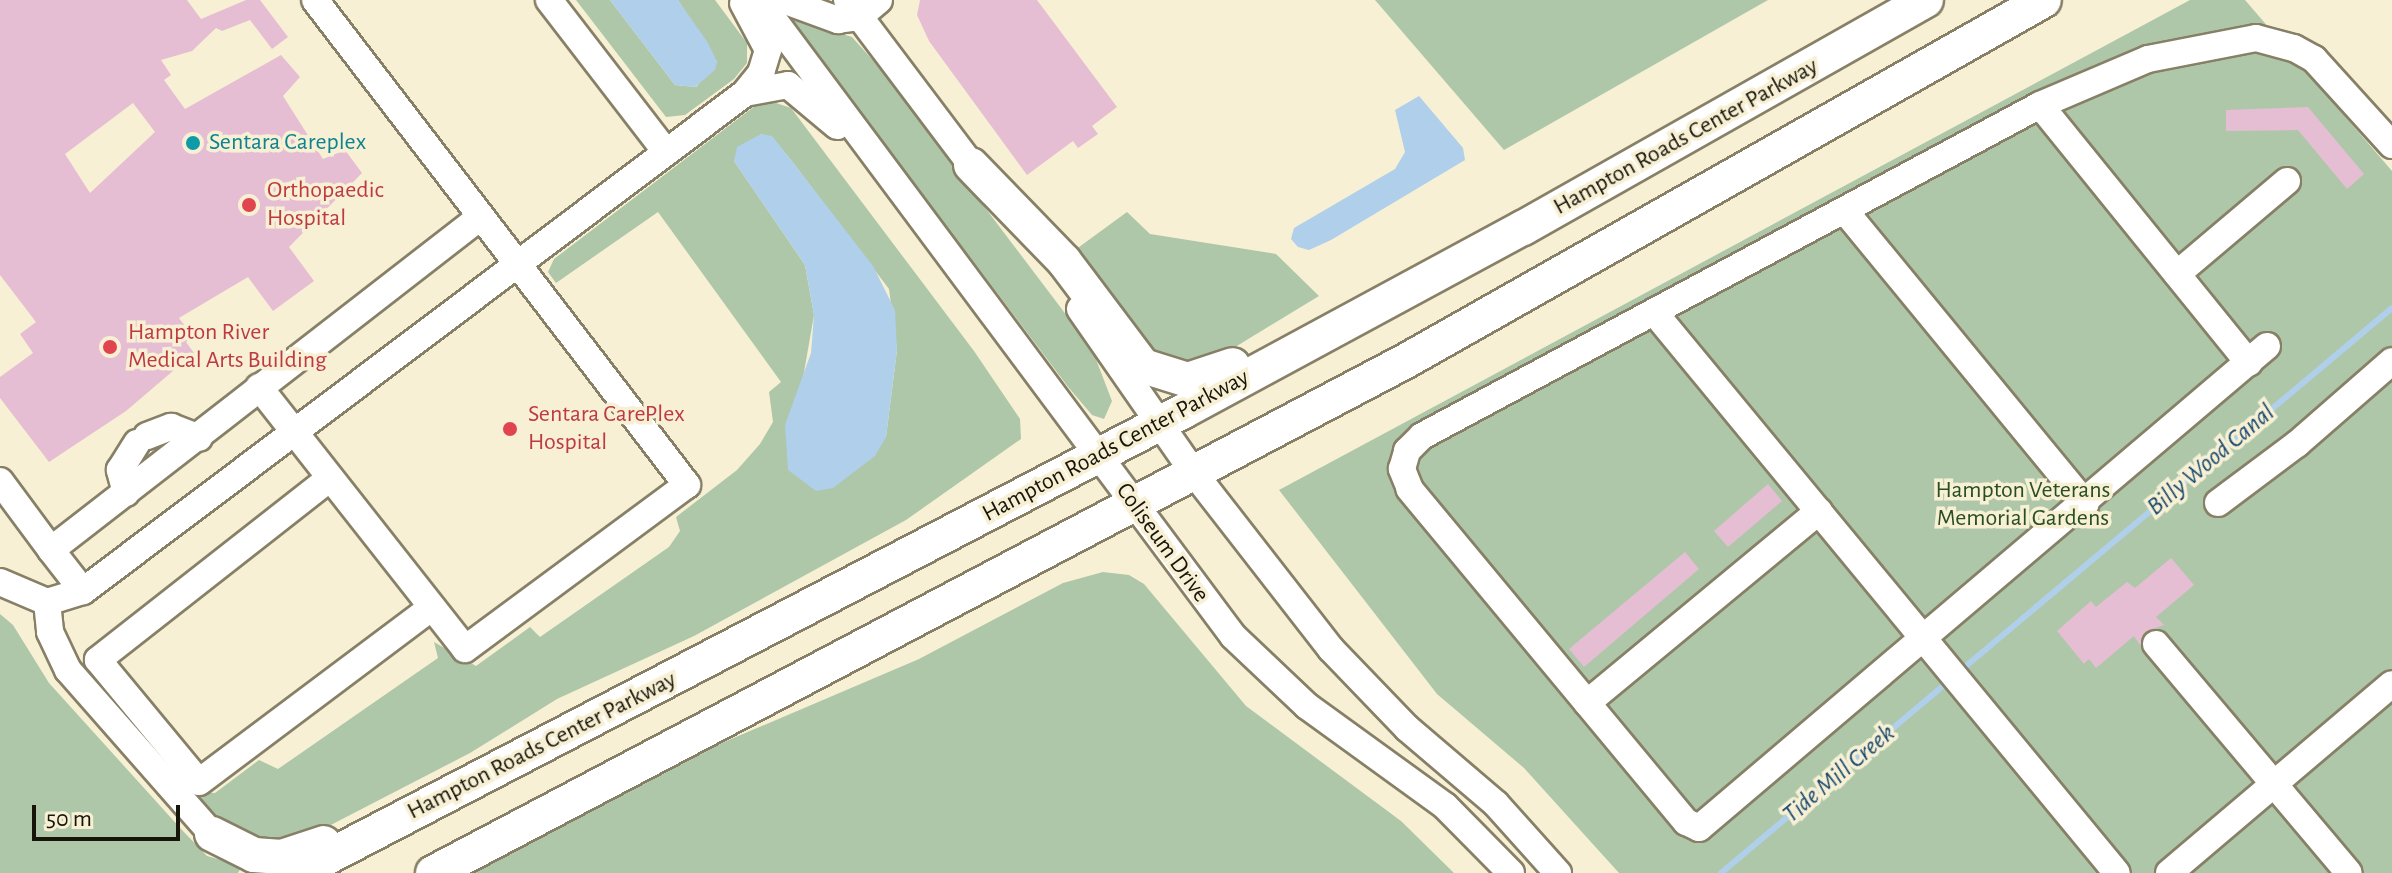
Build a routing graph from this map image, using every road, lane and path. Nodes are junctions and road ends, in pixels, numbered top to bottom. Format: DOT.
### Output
graph roads {
  1 [pos="315,0"];
  2 [pos="549,0"];
  3 [pos="741,0"];
  4 [pos="759,0"];
  5 [pos="783,0"];
  6 [pos="1926,0"];
  7 [pos="2044,0"];
  8 [pos="862,6"];
  9 [pos="745,93"];
  10 [pos="2040,105"];
  11 [pos="2392,145"];
  12 [pos="666,152"];
  13 [pos="971,165"];
  14 [pos="2287,181"];
  15 [pos="902,191"];
  16 [pos="1845,211"];
  17 [pos="479,218"];
  18 [pos="1523,228"];
  19 [pos="516,265"];
  20 [pos="2177,274"];
  21 [pos="1654,312"];
  22 [pos="2392,361"];
  23 [pos="259,387"];
  24 [pos="1158,424"];
  25 [pos="294,432"];
  26 [pos="199,438"];
  27 [pos="1099,456"];
  28 [pos="1194,473"];
  29 [pos="330,478"];
  30 [pos="0,481"];
  31 [pos="126,493"];
  32 [pos="2218,503"];
  33 [pos="2086,504"];
  34 [pos="1134,505"];
  35 [pos="1819,511"];
  36 [pos="51,550"];
  37 [pos="0,582"];
  38 [pos="83,591"];
  39 [pos="47,602"];
  40 [pos="432,607"];
  41 [pos="2156,644"];
  42 [pos="1934,650"];
  43 [pos="2392,684"];
  44 [pos="1587,703"];
  45 [pos="610,710"];
  46 [pos="2274,786"];
  47 [pos="212,834"];
  48 [pos="297,873"];
  49 [pos="433,873"];
  50 [pos="1511,873"];
  51 [pos="1558,873"];
  52 [pos="2117,873"];
  53 [pos="2169,873"];
  54 [pos="2349,873"];
  1 -- 17 [label="street"];
  2 -- 12 [label="street"];
  3 -- 9 [label="street"];
  4 -- 15 [label="street, Coliseum Drive"];
  5 -- 8 [label="street"];
  6 -- 18 [label="main road, Hampton Roads Center Parkway"];
  7 -- 28 [label="main road"];
  8 -- 13 [label="street"];
  9 -- 12 [label="street"];
  9 -- 15 [label="street"];
  10 -- 11 [label="street"];
  10 -- 16 [label="street"];
  10 -- 20 [label="street"];
  12 -- 19 [label="street"];
  13 -- 18 [label="main road"];
  13 -- 24 [label="street"];
  14 -- 20 [label="street"];
  15 -- 27 [label="street, Coliseum Drive"];
  16 -- 21 [label="street"];
  16 -- 33 [label="street"];
  17 -- 19 [label="street"];
  17 -- 23 [label="street"];
  18 -- 24 [label="main road, Hampton Roads Center Parkway"];
  19 -- 25 [label="street"];
  19 -- 40 [label="street"];
  20 -- 33 [label="street"];
  21 -- 35 [label="street"];
  21 -- 44 [label="street"];
  22 -- 32 [label="street"];
  23 -- 25 [label="street"];
  23 -- 26 [label="street"];
  24 -- 27 [label="main road, Hampton Roads Center Parkway"];
  24 -- 28 [label="street"];
  25 -- 29 [label="street"];
  25 -- 38 [label="street"];
  26 -- 31 [label="street"];
  26 -- 31 [label="street"];
  27 -- 34 [label="street, Coliseum Drive"];
  27 -- 45 [label="main road, Hampton Roads Center Parkway"];
  28 -- 34 [label="main road"];
  28 -- 51 [label="street"];
  29 -- 40 [label="street"];
  29 -- 40 [label="street"];
  30 -- 36 [label="street"];
  31 -- 36 [label="street"];
  33 -- 42 [label="street"];
  34 -- 49 [label="main road"];
  34 -- 50 [label="street, Coliseum Drive"];
  35 -- 42 [label="street"];
  35 -- 44 [label="street"];
  36 -- 38 [label="street"];
  37 -- 39 [label="street"];
  38 -- 39 [label="street"];
  39 -- 47 [label="street"];
  41 -- 46 [label="street"];
  42 -- 44 [label="street"];
  42 -- 52 [label="street"];
  43 -- 46 [label="street"];
  45 -- 47 [label="main road"];
  45 -- 48 [label="main road, Hampton Roads Center Parkway"];
  46 -- 53 [label="street"];
  46 -- 54 [label="street"];
}
